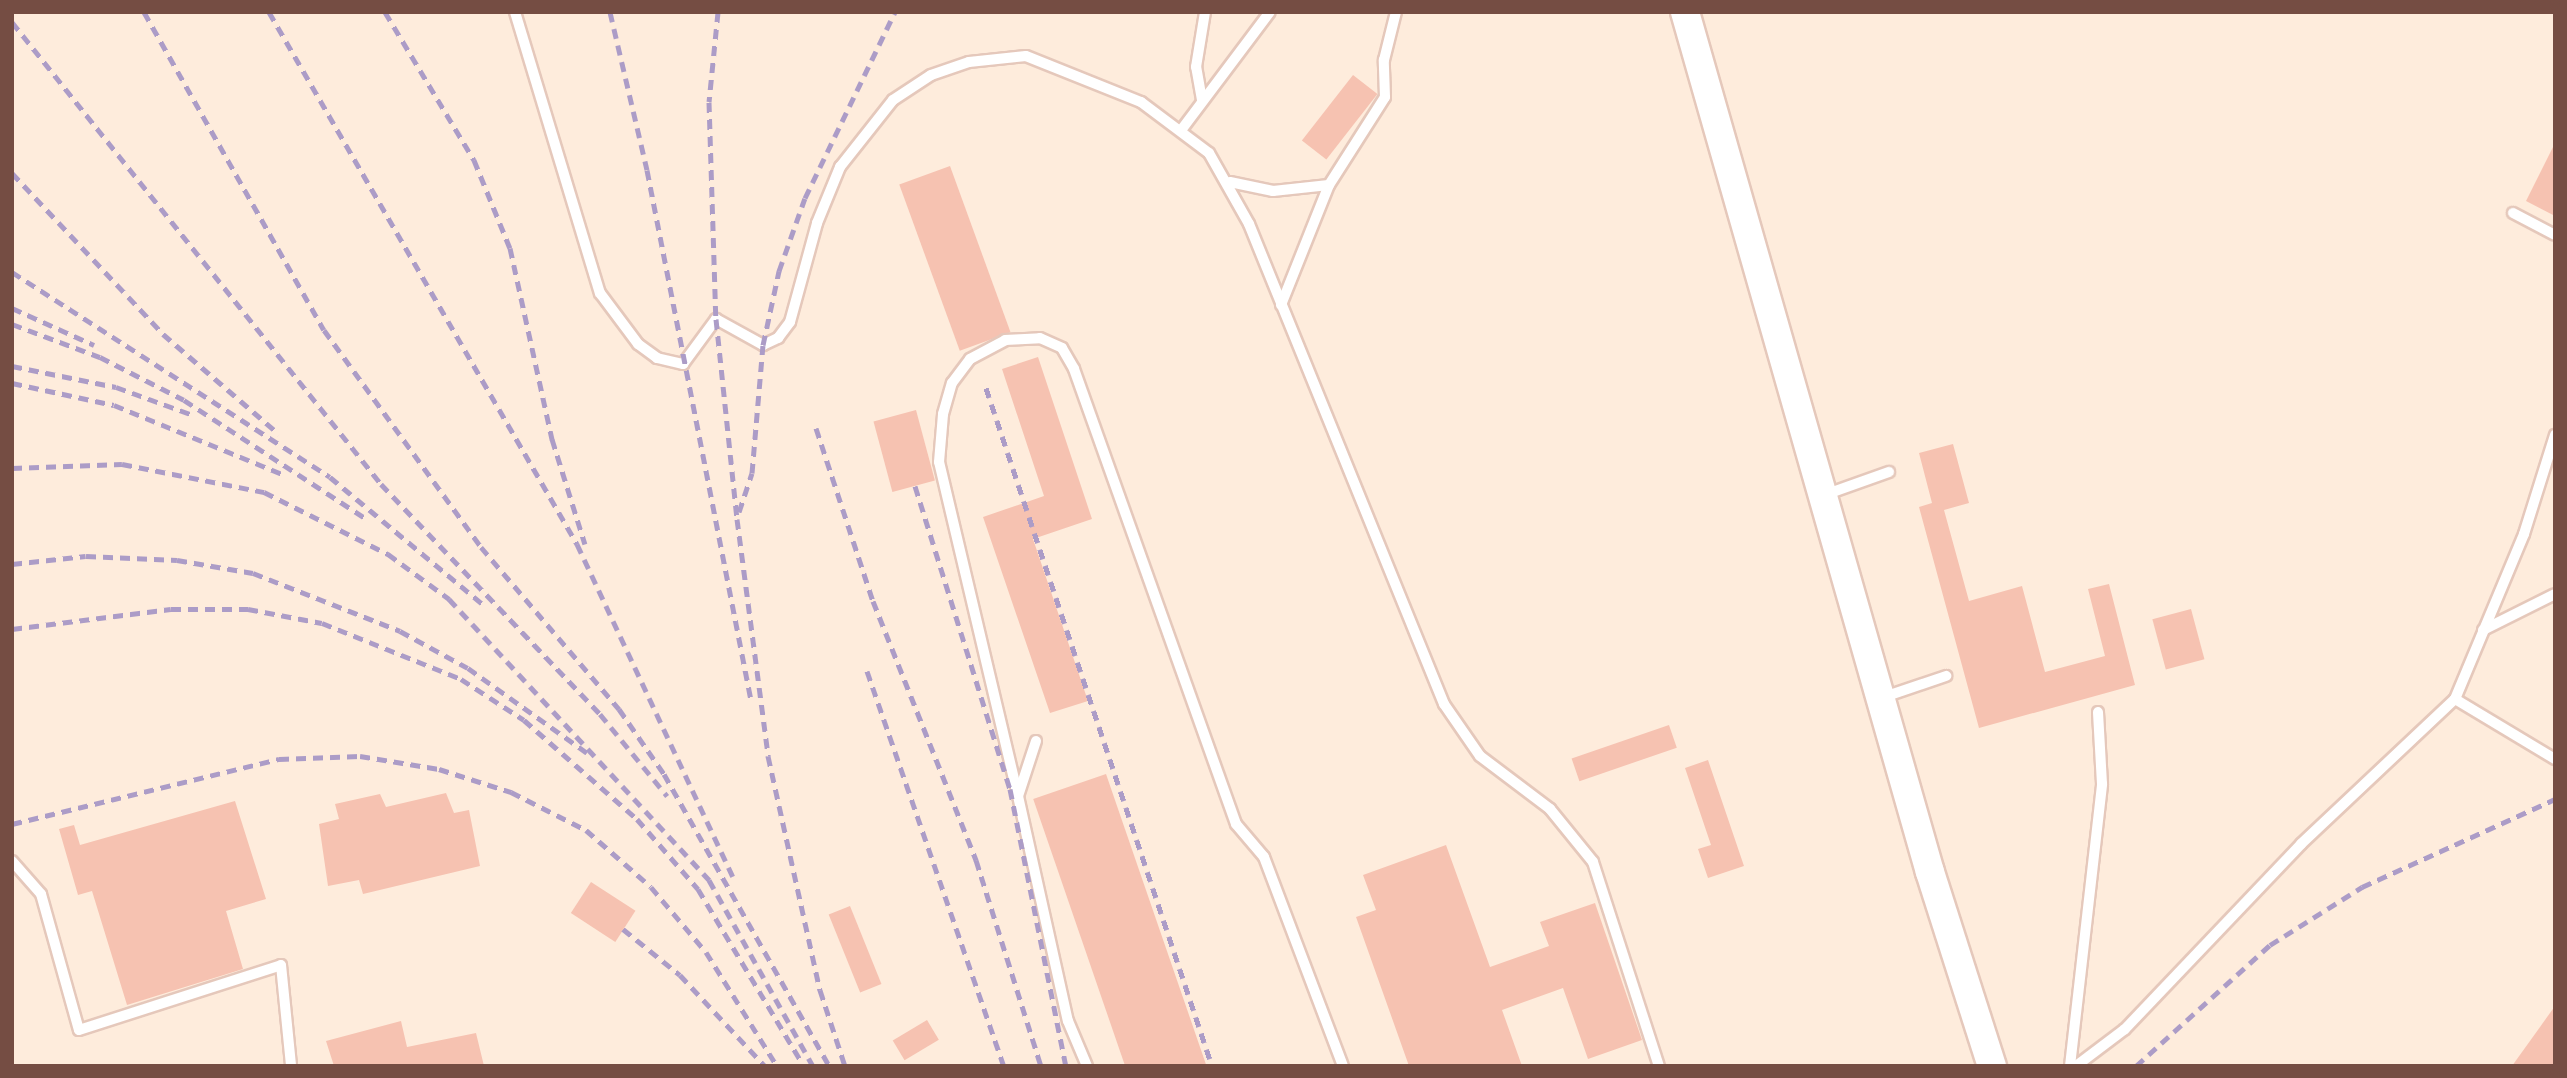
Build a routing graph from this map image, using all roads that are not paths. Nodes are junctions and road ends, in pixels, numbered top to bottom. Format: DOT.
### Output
graph roads {
  1 [pos="515,12"];
  2 [pos="1205,12"];
  3 [pos="1270,12"];
  4 [pos="1396,12"];
  5 [pos="1685,12"];
  6 [pos="1202,100"];
  7 [pos="1182,129"];
  8 [pos="1230,182"];
  9 [pos="1329,185"];
  10 [pos="2513,214"];
  11 [pos="2555,235"];
  12 [pos="1280,305"];
  13 [pos="2555,435"];
  14 [pos="1889,472"];
  15 [pos="1824,495"];
  16 [pos="2555,594"];
  17 [pos="2483,630"];
  18 [pos="1946,676"];
  19 [pos="1881,698"];
  20 [pos="2455,699"];
  21 [pos="2098,712"];
  22 [pos="1036,741"];
  23 [pos="2555,760"];
  24 [pos="1018,796"];
  25 [pos="12,861"];
  26 [pos="291,1066"];
  27 [pos="1087,1066"];
  28 [pos="1343,1066"];
  29 [pos="1659,1066"];
  30 [pos="1992,1066"];
  31 [pos="2070,1066"];
  32 [pos="2076,1066"];
  1 -- 7 [label="lane"];
  2 -- 6 [label="lane"];
  3 -- 6 [label="lane"];
  4 -- 9 [label="lane"];
  5 -- 15 [label="main road"];
  6 -- 7 [label="lane"];
  7 -- 8 [label="lane"];
  8 -- 9 [label="lane"];
  8 -- 12 [label="lane"];
  9 -- 12 [label="lane"];
  10 -- 11 [label="lane"];
  12 -- 29 [label="lane"];
  13 -- 17 [label="lane"];
  14 -- 15 [label="lane"];
  15 -- 19 [label="main road"];
  16 -- 17 [label="lane"];
  17 -- 20 [label="lane"];
  18 -- 19 [label="lane"];
  19 -- 30 [label="main road"];
  20 -- 23 [label="lane"];
  20 -- 32 [label="lane"];
  21 -- 31 [label="lane"];
  22 -- 24 [label="lane"];
  24 -- 27 [label="lane"];
  24 -- 28 [label="lane"];
  25 -- 26 [label="lane"];
}
